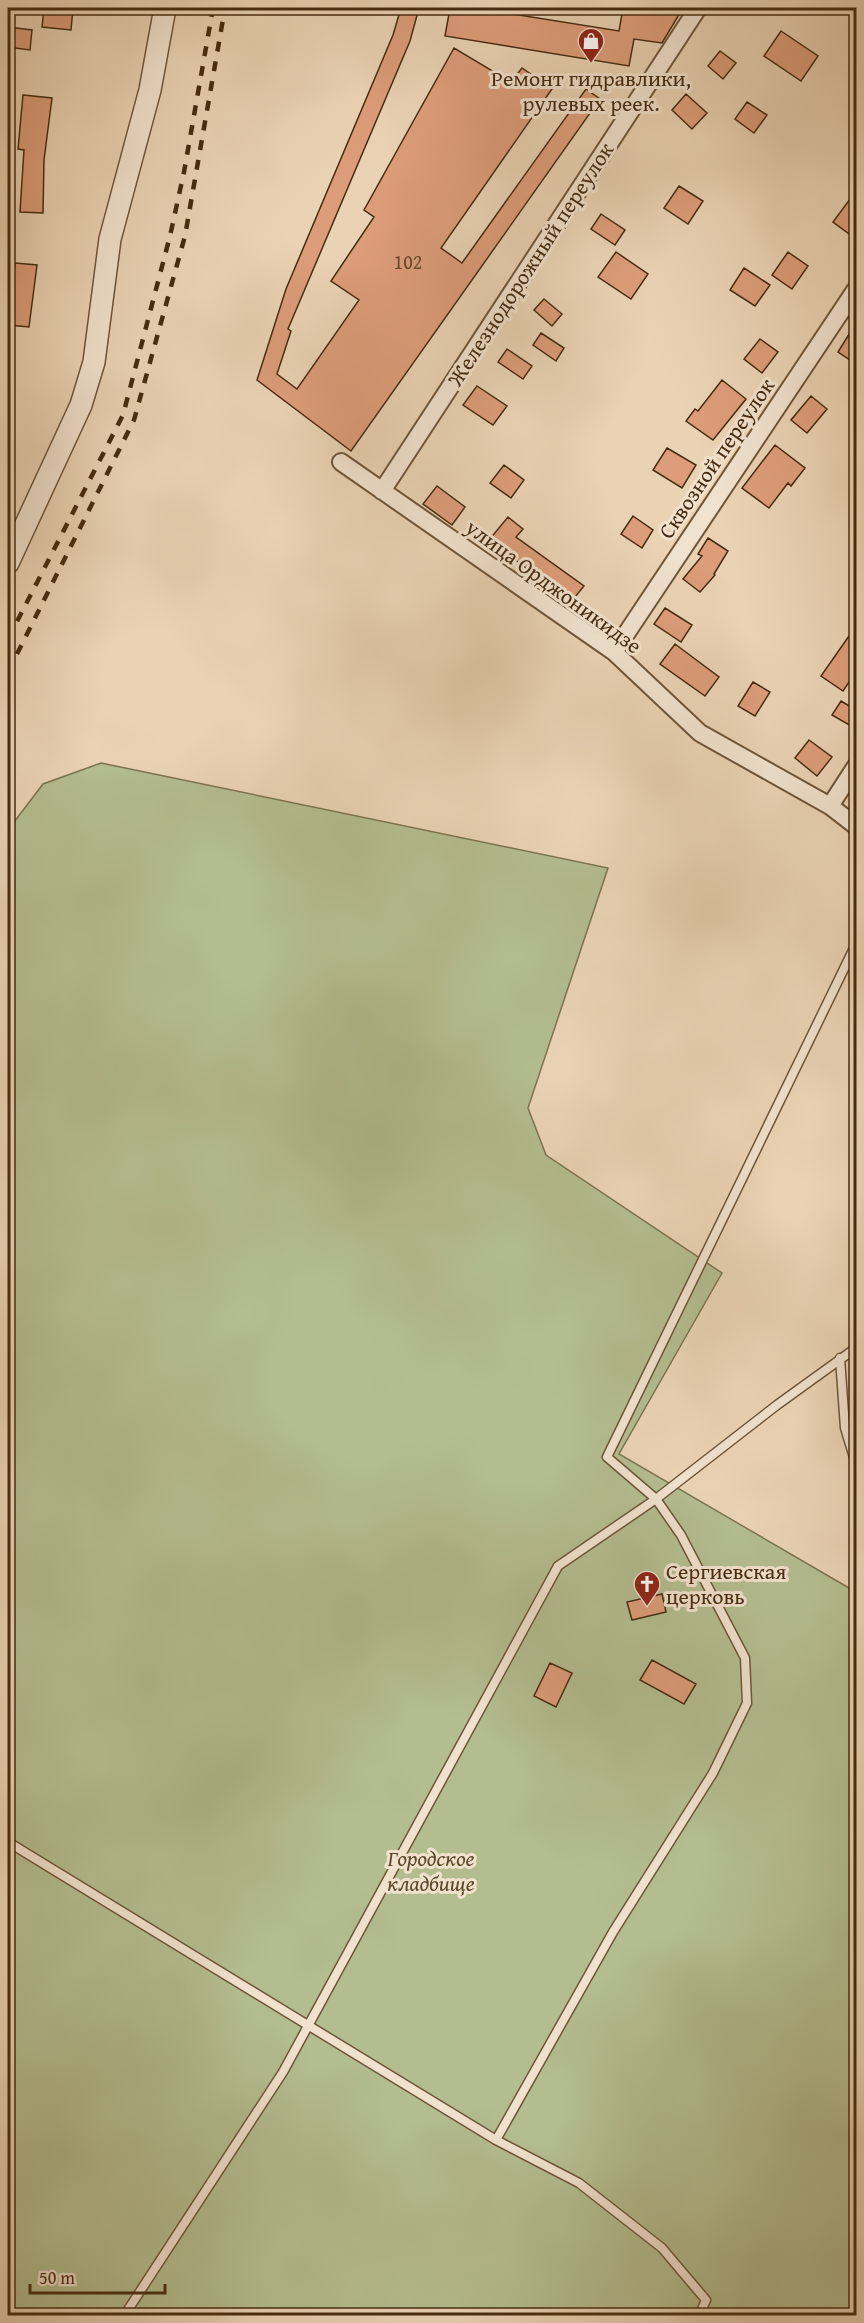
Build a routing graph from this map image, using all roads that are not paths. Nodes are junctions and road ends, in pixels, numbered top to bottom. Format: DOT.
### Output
graph roads {
  1 [pos="165,8"];
  2 [pos="698,8"];
  3 [pos="856,289"];
  4 [pos="342,462"];
  5 [pos="381,491"];
  6 [pos="8,563"];
  7 [pos="614,652"];
  8 [pos="856,766"];
  9 [pos="830,806"];
  10 [pos="856,826"];
  11 [pos="856,944"];
  12 [pos="856,1347"];
  13 [pos="840,1358"];
  14 [pos="856,1464"];
  15 [pos="656,1499"];
  16 [pos="8,1842"];
  17 [pos="308,2024"];
  18 [pos="496,2140"];
  19 [pos="124,2316"];
  20 [pos="699,2316"];
  1 -- 6 [label="street"];
  2 -- 5 [label="street, Железнодорожный переулок"];
  3 -- 7 [label="street, Сквозной переулок"];
  4 -- 5 [label="street, улица Орджоникидзе"];
  5 -- 7 [label="street, улица Орджоникидзе"];
  7 -- 9 [label="street, улица Орджоникидзе"];
  8 -- 9 [label="street"];
  9 -- 10 [label="street, улица Орджоникидзе"];
  11 -- 15 [label="lane"];
  12 -- 13 [label="lane"];
  13 -- 14 [label="lane"];
  13 -- 15 [label="lane"];
  15 -- 17 [label="lane"];
  15 -- 18 [label="lane"];
  16 -- 17 [label="lane"];
  17 -- 18 [label="lane"];
  17 -- 19 [label="lane"];
  18 -- 20 [label="lane"];
}
